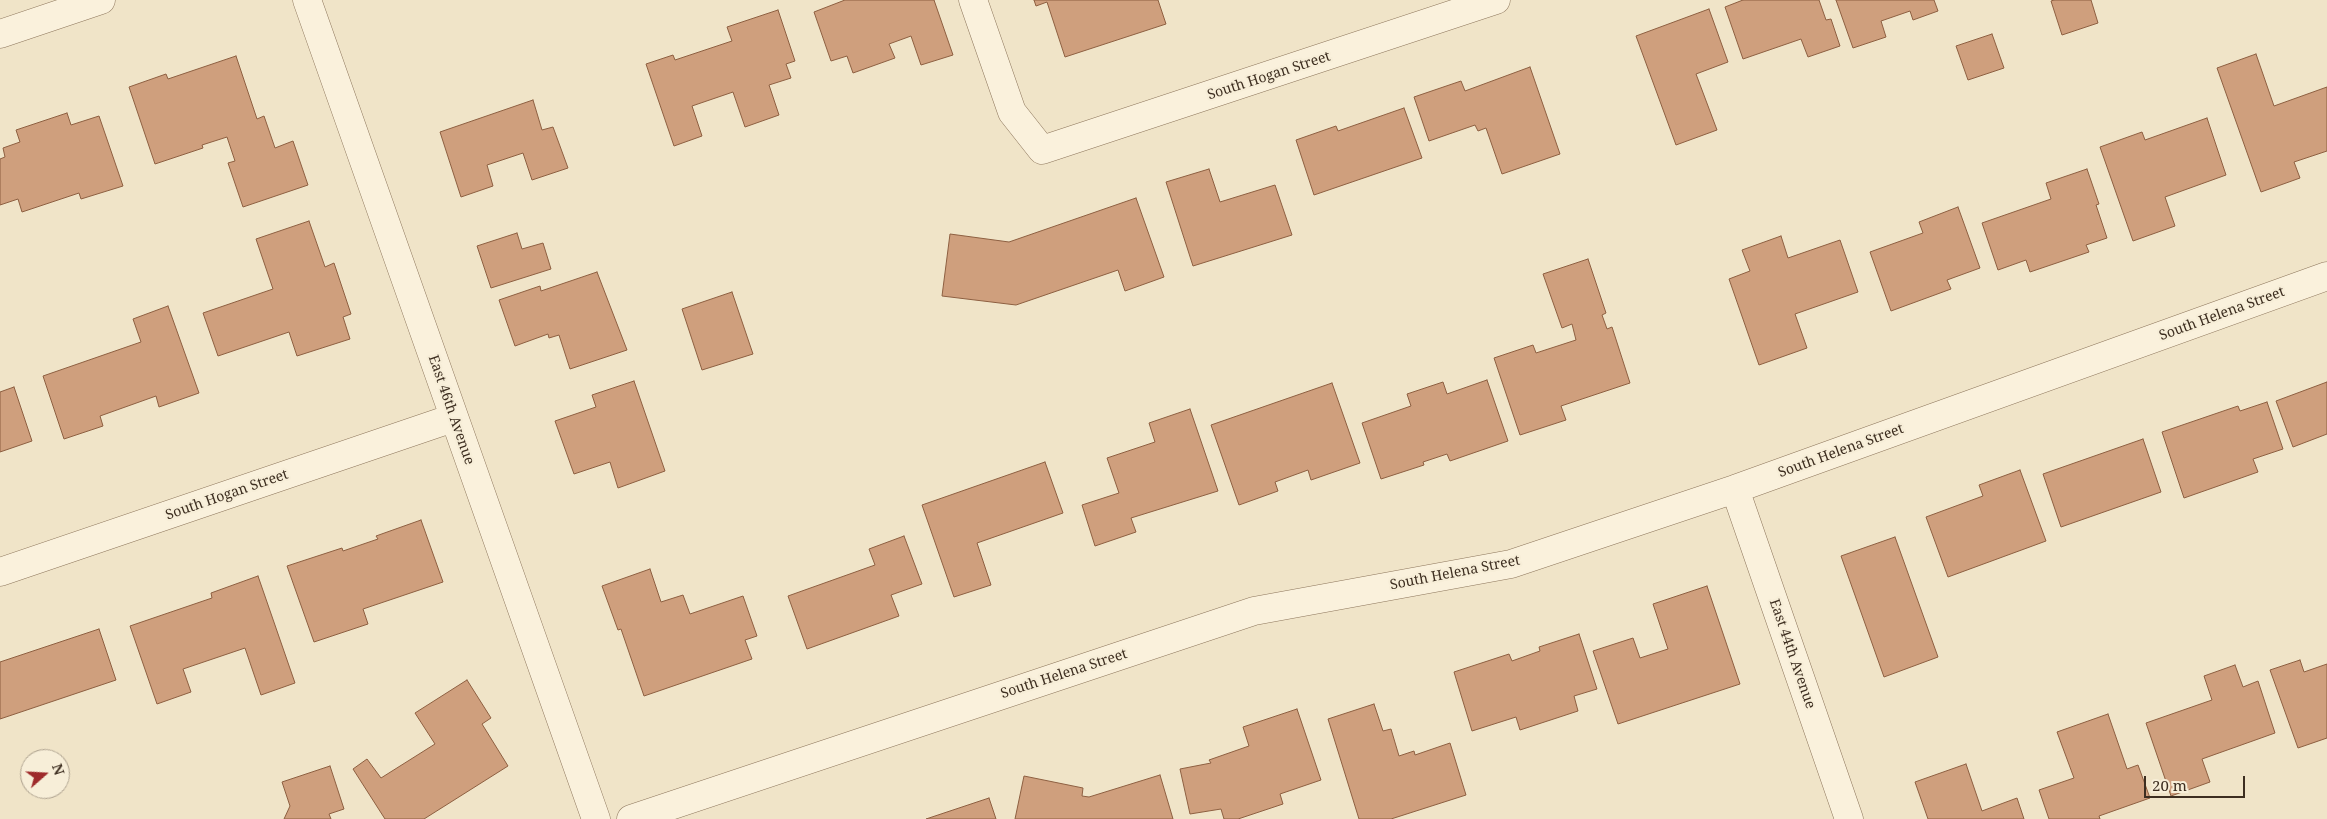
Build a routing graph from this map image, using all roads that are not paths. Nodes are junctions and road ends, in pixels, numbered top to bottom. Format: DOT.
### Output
graph roads {
  1 [pos="101,0"];
  2 [pos="307,0"];
  3 [pos="973,0"];
  4 [pos="1496,0"];
  5 [pos="0,34"];
  6 [pos="2327,276"];
  7 [pos="454,418"];
  8 [pos="1735,488"];
  9 [pos="0,572"];
  10 [pos="596,819"];
  11 [pos="631,819"];
  12 [pos="1849,819"];
  1 -- 5 [label="street"];
  2 -- 7 [label="street, East 46th Avenue"];
  3 -- 4 [label="street, South Hogan Street"];
  6 -- 8 [label="street, South Helena Street"];
  7 -- 9 [label="street, South Hogan Street"];
  7 -- 10 [label="street, East 46th Avenue"];
  8 -- 11 [label="street, South Helena Street"];
  8 -- 12 [label="street, East 44th Avenue"];
}
